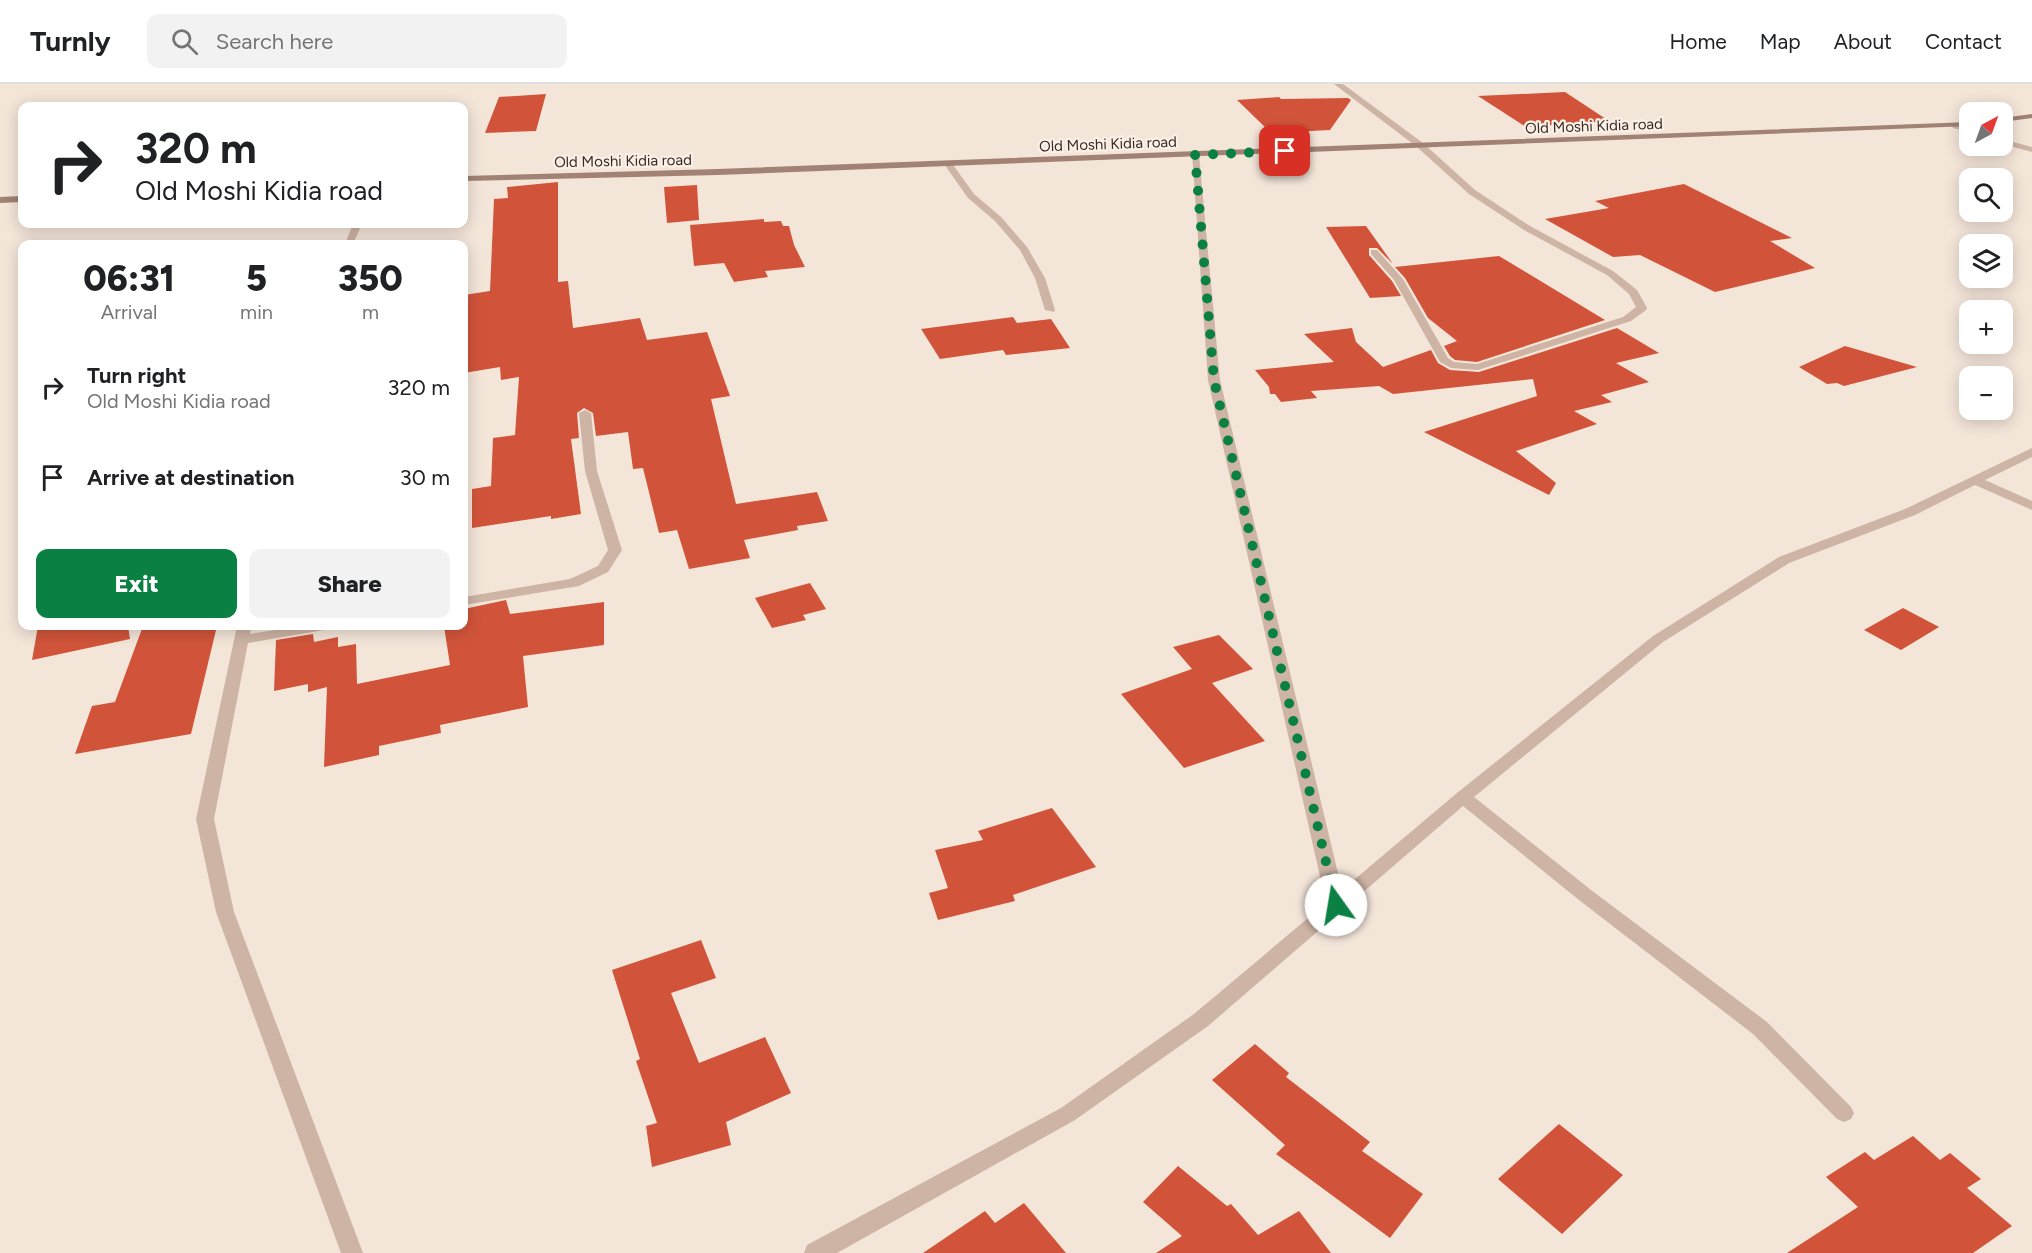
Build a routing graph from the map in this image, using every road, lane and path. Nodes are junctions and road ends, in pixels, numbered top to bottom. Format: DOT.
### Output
graph roads {
  1 [pos="1338,84"];
  2 [pos="2032,116"];
  3 [pos="2013,119"];
  4 [pos="1956,126"];
  5 [pos="1959,126"];
  6 [pos="1959,127"];
  7 [pos="2013,144"];
  8 [pos="1420,145"];
  9 [pos="2032,150"];
  10 [pos="1195,155"];
  11 [pos="948,164"];
  12 [pos="468,179"];
  13 [pos="18,199"];
  14 [pos="0,200"];
  15 [pos="1374,252"];
  16 [pos="1050,310"];
  17 [pos="585,413"];
  18 [pos="2032,452"];
  19 [pos="1974,480"];
  20 [pos="2032,506"];
  21 [pos="468,601"];
  22 [pos="277,630"];
  23 [pos="242,633"];
  24 [pos="1463,797"];
  25 [pos="1336,905"];
  26 [pos="1844,1113"];
  27 [pos="352,1253"];
  28 [pos="815,1253"];
  1 -- 8 [label="street"];
  2 -- 3 [label="street"];
  4 -- 5 [label="street, Old Moshi Kidia road"];
  4 -- 6 [label="street"];
  4 -- 8 [label="street, Old Moshi Kidia road"];
  7 -- 9 [label="street"];
  8 -- 10 [label="street, Old Moshi Kidia road"];
  8 -- 15 [label="street"];
  10 -- 11 [label="street, Old Moshi Kidia road"];
  10 -- 25 [label="street"];
  11 -- 12 [label="street, Old Moshi Kidia road"];
  11 -- 16 [label="street"];
  13 -- 14 [label="street"];
  17 -- 21 [label="street"];
  18 -- 19 [label="street"];
  19 -- 20 [label="street"];
  19 -- 24 [label="street"];
  22 -- 23 [label="street"];
  23 -- 27 [label="street"];
  24 -- 25 [label="street"];
  24 -- 26 [label="street"];
  25 -- 28 [label="street"];
}
